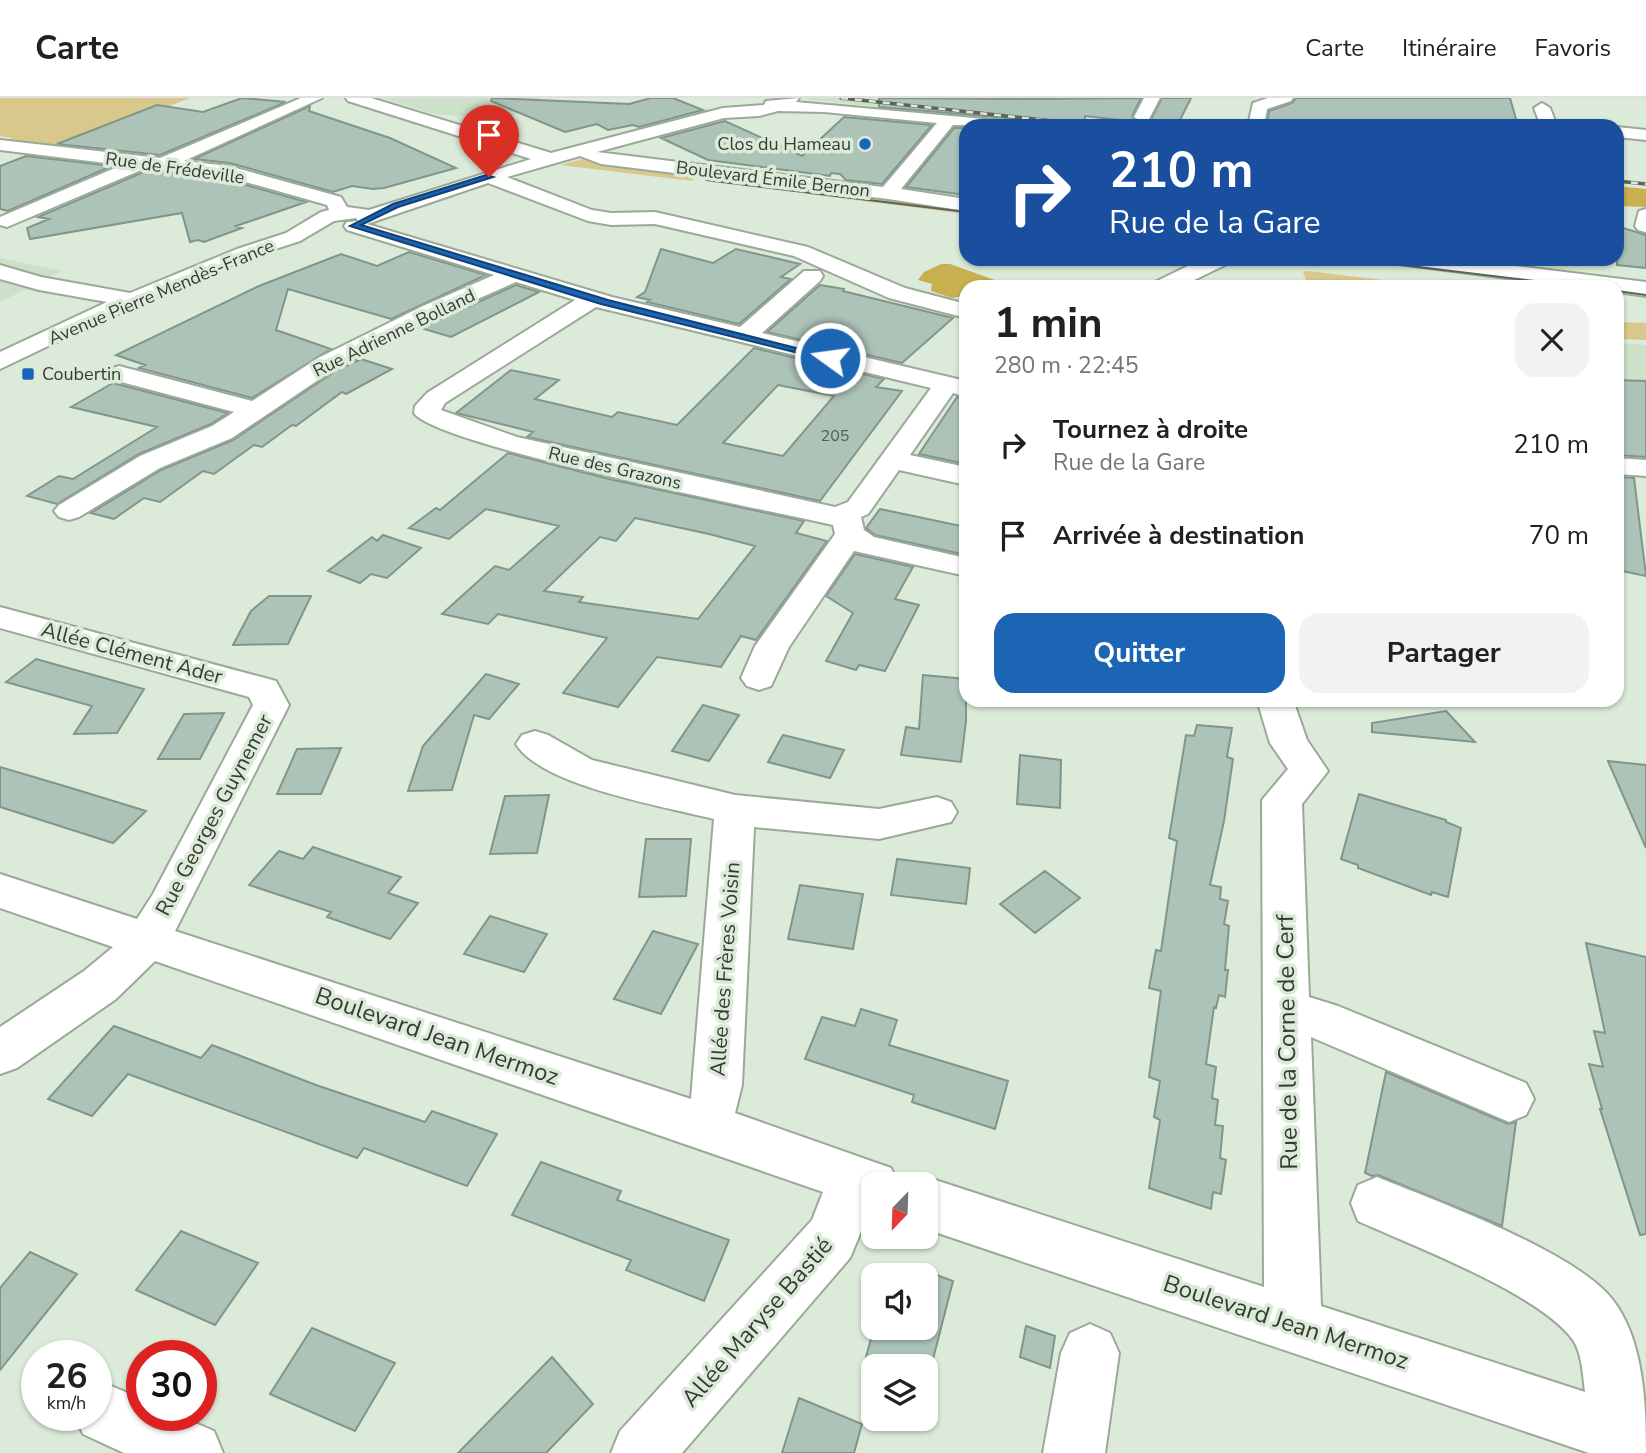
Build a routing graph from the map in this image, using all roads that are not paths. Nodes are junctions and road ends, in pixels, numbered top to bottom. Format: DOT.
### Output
graph roads {
  1 [pos="314,98"];
  2 [pos="354,98"];
  3 [pos="792,98"];
  4 [pos="1152,98"];
  5 [pos="1285,98"];
  6 [pos="756,105"];
  7 [pos="1542,108"];
  8 [pos="1142,117"];
  9 [pos="949,119"];
  10 [pos="1257,119"];
  11 [pos="1546,119"];
  12 [pos="959,120"];
  13 [pos="1624,133"];
  14 [pos="1646,135"];
  15 [pos="6,149"];
  16 [pos="579,150"];
  17 [pos="548,158"];
  18 [pos="143,162"];
  19 [pos="162,164"];
  20 [pos="489,177"];
  21 [pos="888,193"];
  22 [pos="326,198"];
  23 [pos="408,198"];
  24 [pos="959,204"];
  25 [pos="1646,215"];
  26 [pos="345,220"];
  27 [pos="6,221"];
  28 [pos="1645,226"];
  29 [pos="1205,266"];
  30 [pos="1508,266"];
  31 [pos="1537,268"];
  32 [pos="0,272"];
  33 [pos="513,275"];
  34 [pos="812,276"];
  35 [pos="1177,280"];
  36 [pos="1599,280"];
  37 [pos="1624,285"];
  38 [pos="1646,289"];
  39 [pos="594,299"];
  40 [pos="133,300"];
  41 [pos="959,309"];
  42 [pos="743,337"];
  43 [pos="0,338"];
  44 [pos="0,362"];
  45 [pos="119,374"];
  46 [pos="0,379"];
  47 [pos="956,387"];
  48 [pos="256,410"];
  49 [pos="892,460"];
  50 [pos="1624,466"];
  51 [pos="1646,468"];
  52 [pos="959,474"];
  53 [pos="69,512"];
  54 [pos="848,524"];
  55 [pos="959,565"];
  56 [pos="0,617"];
  57 [pos="759,678"];
  58 [pos="263,689"];
  59 [pos="1277,707"];
  60 [pos="536,744"];
  61 [pos="735,810"];
  62 [pos="937,812"];
  63 [pos="0,891"];
  64 [pos="147,940"];
  65 [pos="1286,1011"];
  66 [pos="0,1053"];
  67 [pos="1508,1099"];
  68 [pos="704,1126"];
  69 [pos="861,1182"];
  70 [pos="861,1186"];
  71 [pos="1377,1203"];
  72 [pos="938,1207"];
  73 [pos="1293,1324"];
  74 [pos="1090,1353"];
  75 [pos="112,1417"];
  76 [pos="1633,1438"];
  77 [pos="192,1453"];
  78 [pos="642,1453"];
  79 [pos="1074,1453"];
  1 -- 19 [label="street"];
  2 -- 17 [label="street"];
  3 -- 6 [label="street"];
  4 -- 8 [label="street"];
  5 -- 10 [label="street"];
  6 -- 9 [label="street"];
  6 -- 16 [label="street"];
  7 -- 11 [label="street"];
  9 -- 12 [label="street"];
  9 -- 21 [label="street"];
  13 -- 14 [label="street"];
  15 -- 18 [label="street, Rue de Frédeville"];
  16 -- 17 [label="street"];
  16 -- 21 [label="street, Boulevard Émile Bernon"];
  17 -- 20 [label="street"];
  17 -- 23 [label="street"];
  18 -- 19 [label="street, Rue de Frédeville"];
  18 -- 27 [label="street"];
  19 -- 22 [label="street, Rue de Frédeville"];
  20 -- 26 [label="street"];
  20 -- 41 [label="street"];
  21 -- 24 [label="street, Boulevard Émile Bernon"];
  22 -- 23 [label="street"];
  22 -- 26 [label="street, Rue de Frédeville"];
  23 -- 26 [label="street"];
  25 -- 28 [label="street"];
  26 -- 33 [label="street"];
  26 -- 40 [label="street, Avenue Pierre Mendès-France"];
  26 -- 46 [label="street, Avenue Pierre Mendès-France"];
  29 -- 35 [label="street"];
  30 -- 31 [label="street"];
  31 -- 36 [label="street"];
  32 -- 40 [label="street"];
  33 -- 39 [label="street"];
  33 -- 48 [label="street, Rue Adrienne Bolland"];
  34 -- 42 [label="street"];
  37 -- 38 [label="street"];
  39 -- 42 [label="street"];
  39 -- 54 [label="street, Rue des Grazons"];
  40 -- 43 [label="street"];
  40 -- 44 [label="street, Avenue Pierre Mendès-France"];
  42 -- 47 [label="street"];
  45 -- 48 [label="street"];
  47 -- 49 [label="street"];
  48 -- 53 [label="street, Rue Adrienne Bolland"];
  49 -- 52 [label="street"];
  49 -- 54 [label="street"];
  50 -- 51 [label="street"];
  54 -- 55 [label="street"];
  54 -- 57 [label="street"];
  56 -- 58 [label="street, Allée Clément Ader"];
  58 -- 64 [label="street, Rue Georges Guynemer"];
  59 -- 65 [label="street, Rue de la Corne de Cerf"];
  60 -- 61 [label="street"];
  61 -- 62 [label="street"];
  61 -- 68 [label="street, Allée des Frères Voisin"];
  63 -- 64 [label="street, Boulevard Jean Mermoz"];
  64 -- 66 [label="street"];
  64 -- 68 [label="street, Boulevard Jean Mermoz"];
  65 -- 67 [label="street"];
  65 -- 73 [label="street, Rue de la Corne de Cerf"];
  68 -- 69 [label="street, Boulevard Jean Mermoz"];
  70 -- 78 [label="street, Allée Maryse Bastié"];
  71 -- 76 [label="street"];
  72 -- 73 [label="street, Boulevard Jean Mermoz"];
  73 -- 76 [label="street, Boulevard Jean Mermoz"];
  74 -- 79 [label="street"];
  75 -- 77 [label="street"];
}
